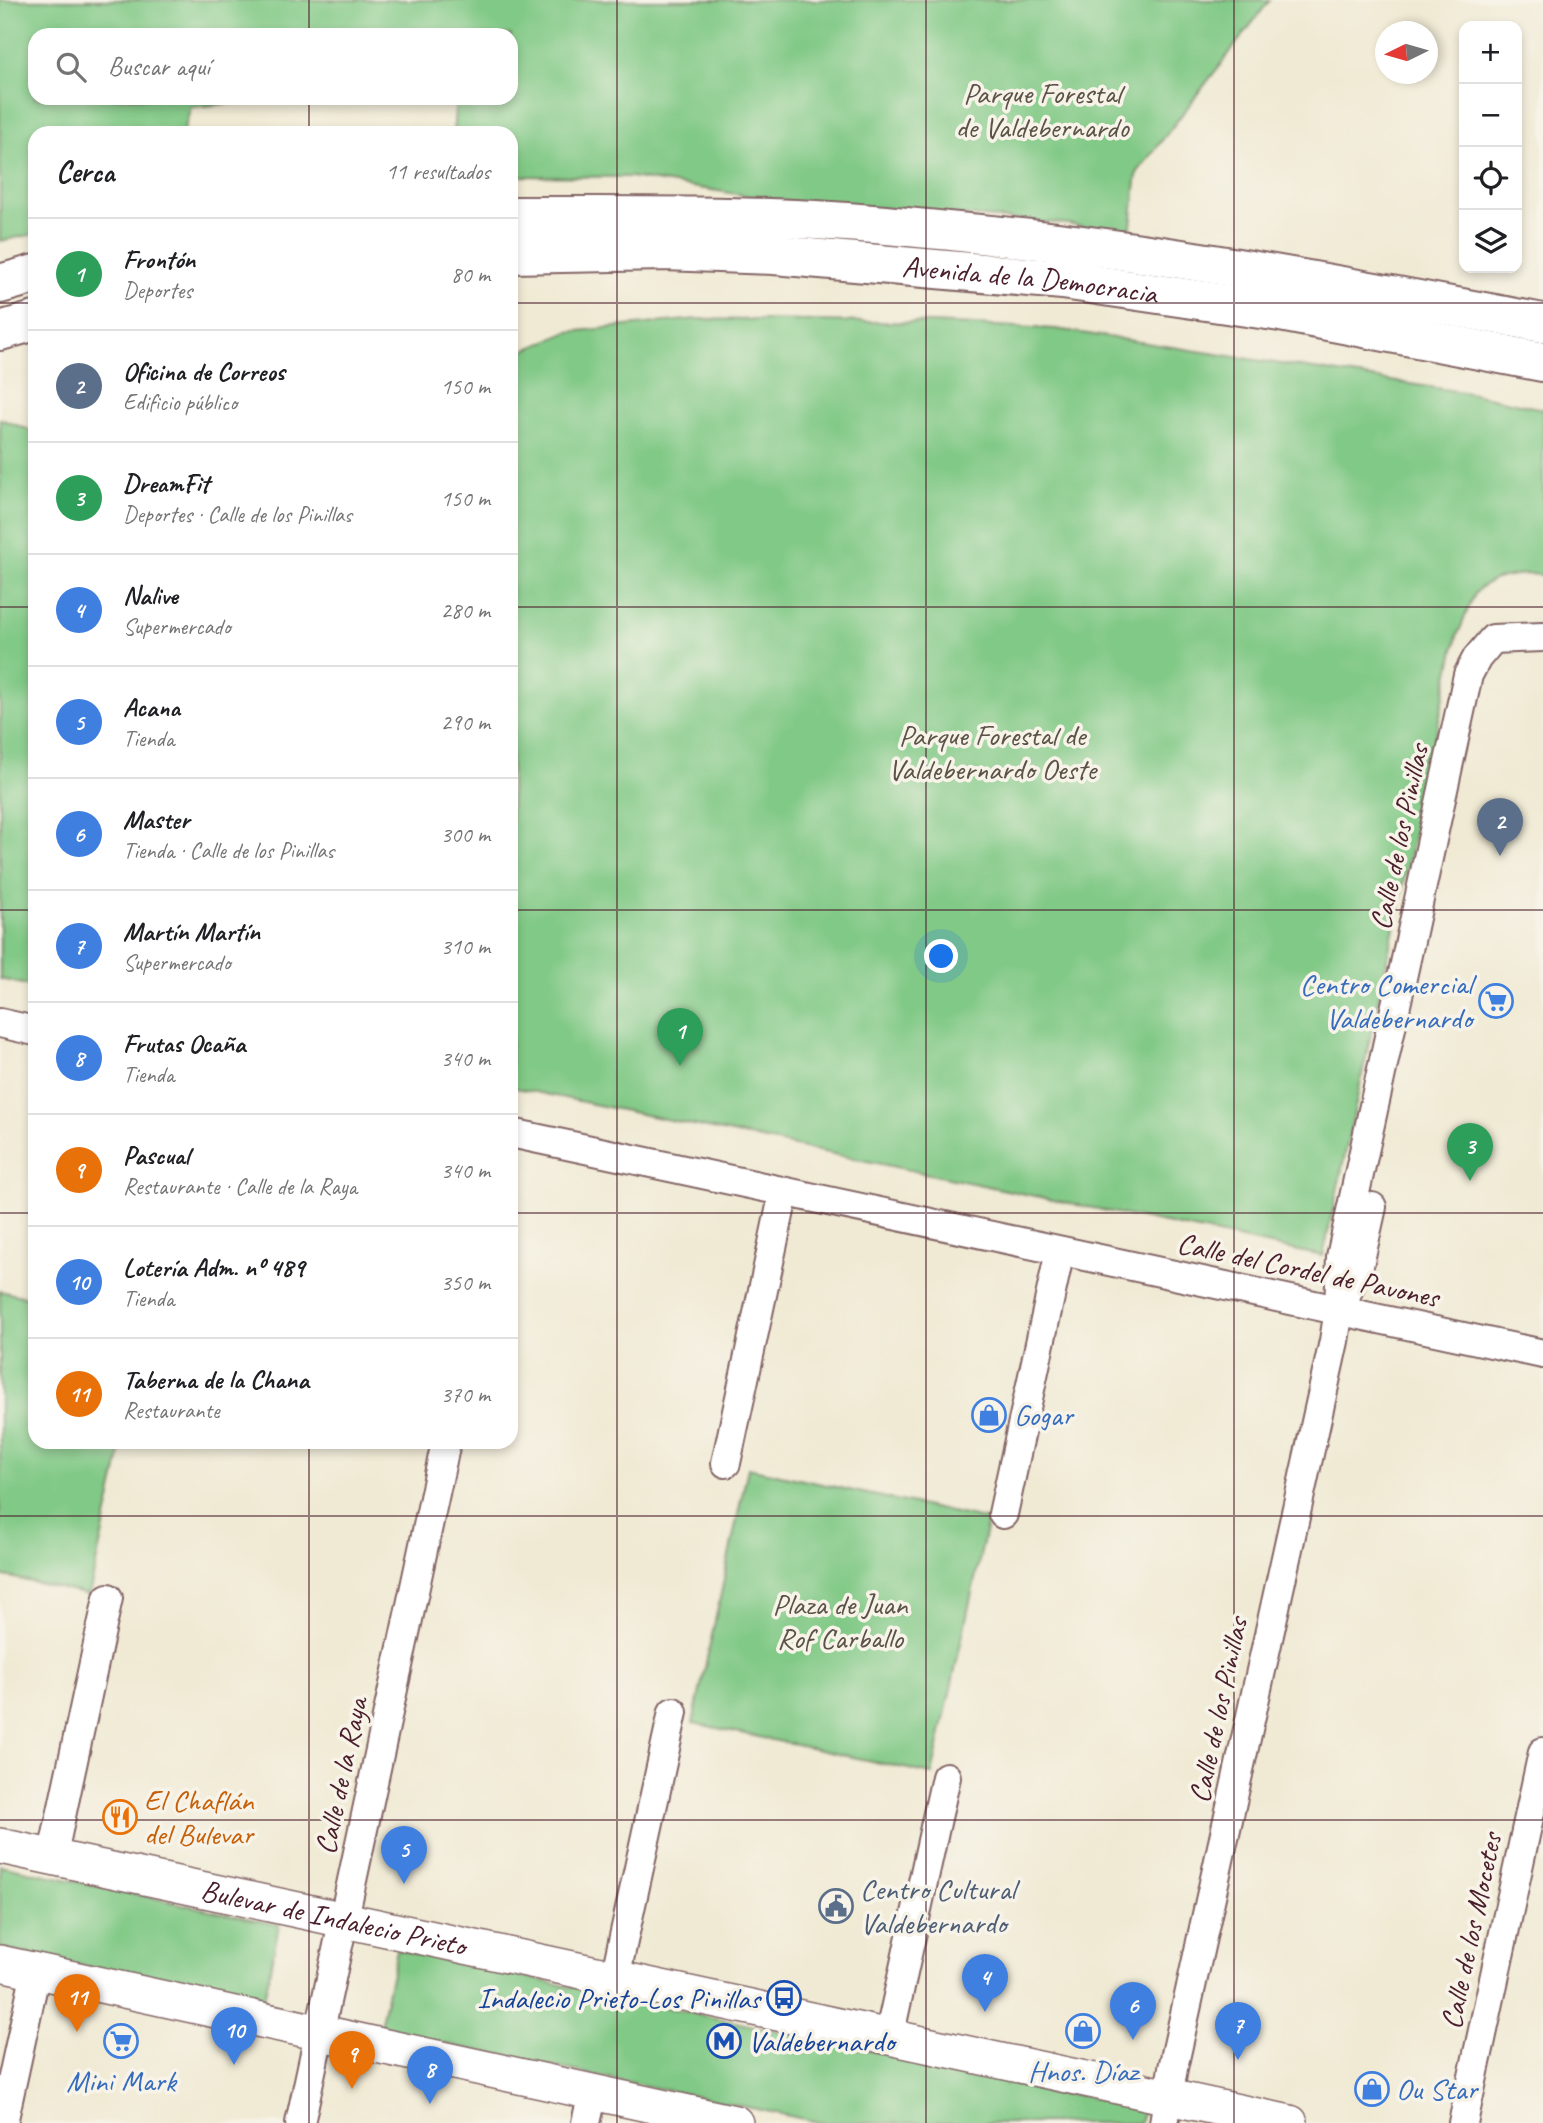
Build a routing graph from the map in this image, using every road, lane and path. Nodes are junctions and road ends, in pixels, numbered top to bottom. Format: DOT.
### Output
graph roads {
  1 [pos="518,216"];
  2 [pos="518,254"];
  3 [pos="28,276"];
  4 [pos="0,284"];
  5 [pos="28,322"];
  6 [pos="1543,323"];
  7 [pos="0,331"];
  8 [pos="1543,362"];
  9 [pos="1543,639"];
  10 [pos="0,1023"];
  11 [pos="28,1029"];
  12 [pos="518,1137"];
  13 [pos="784,1192"];
  14 [pos="1060,1251"];
  15 [pos="1339,1310"];
  16 [pos="1543,1354"];
  17 [pos="445,1449"];
  18 [pos="726,1463"];
  19 [pos="1003,1514"];
  20 [pos="108,1598"];
  21 [pos="673,1712"];
  22 [pos="1543,1752"];
  23 [pos="946,1777"];
  24 [pos="0,1846"];
  25 [pos="52,1858"];
  26 [pos="344,1920"];
  27 [pos="0,1963"];
  28 [pos="36,1971"];
  29 [pos="615,1978"];
  30 [pos="320,2033"];
  31 [pos="889,2037"];
  32 [pos="590,2107"];
  33 [pos="1167,2110"];
  34 [pos="3,2123"];
  35 [pos="300,2123"];
  36 [pos="735,2123"];
  37 [pos="1290,2123"];
  38 [pos="1463,2123"];
  1 -- 6 [label="main road, Avenida de la Democracia"];
  2 -- 8 [label="main road, Avenida de la Democracia"];
  3 -- 4 [label="main road"];
  5 -- 7 [label="main road"];
  9 -- 15 [label="street, Calle de los Pinillas"];
  10 -- 11 [label="street"];
  12 -- 13 [label="street, Calle del Cordel de Pavones"];
  13 -- 14 [label="street, Calle del Cordel de Pavones"];
  13 -- 18 [label="street"];
  14 -- 15 [label="street, Calle del Cordel de Pavones"];
  14 -- 19 [label="street"];
  15 -- 16 [label="street, Calle del Cordel de Pavones"];
  15 -- 33 [label="street, Calle de los Pinillas"];
  17 -- 26 [label="street, Calle de la Raya"];
  20 -- 25 [label="street"];
  21 -- 29 [label="street"];
  22 -- 38 [label="street, Calle de los Mocetes"];
  23 -- 31 [label="street"];
  24 -- 25 [label="street, Bulevar de Indalecio Prieto"];
  25 -- 26 [label="street, Bulevar de Indalecio Prieto"];
  26 -- 29 [label="street, Bulevar de Indalecio Prieto"];
  26 -- 30 [label="street, Calle de la Raya"];
  27 -- 28 [label="street"];
  28 -- 30 [label="street"];
  28 -- 34 [label="street"];
  29 -- 31 [label="street, Bulevar de Indalecio Prieto"];
  30 -- 32 [label="street"];
  30 -- 35 [label="street, Calle de la Raya"];
  31 -- 33 [label="street, Bulevar de Indalecio Prieto"];
  32 -- 36 [label="street"];
  33 -- 37 [label="street, Bulevar de Indalecio Prieto"];
}
